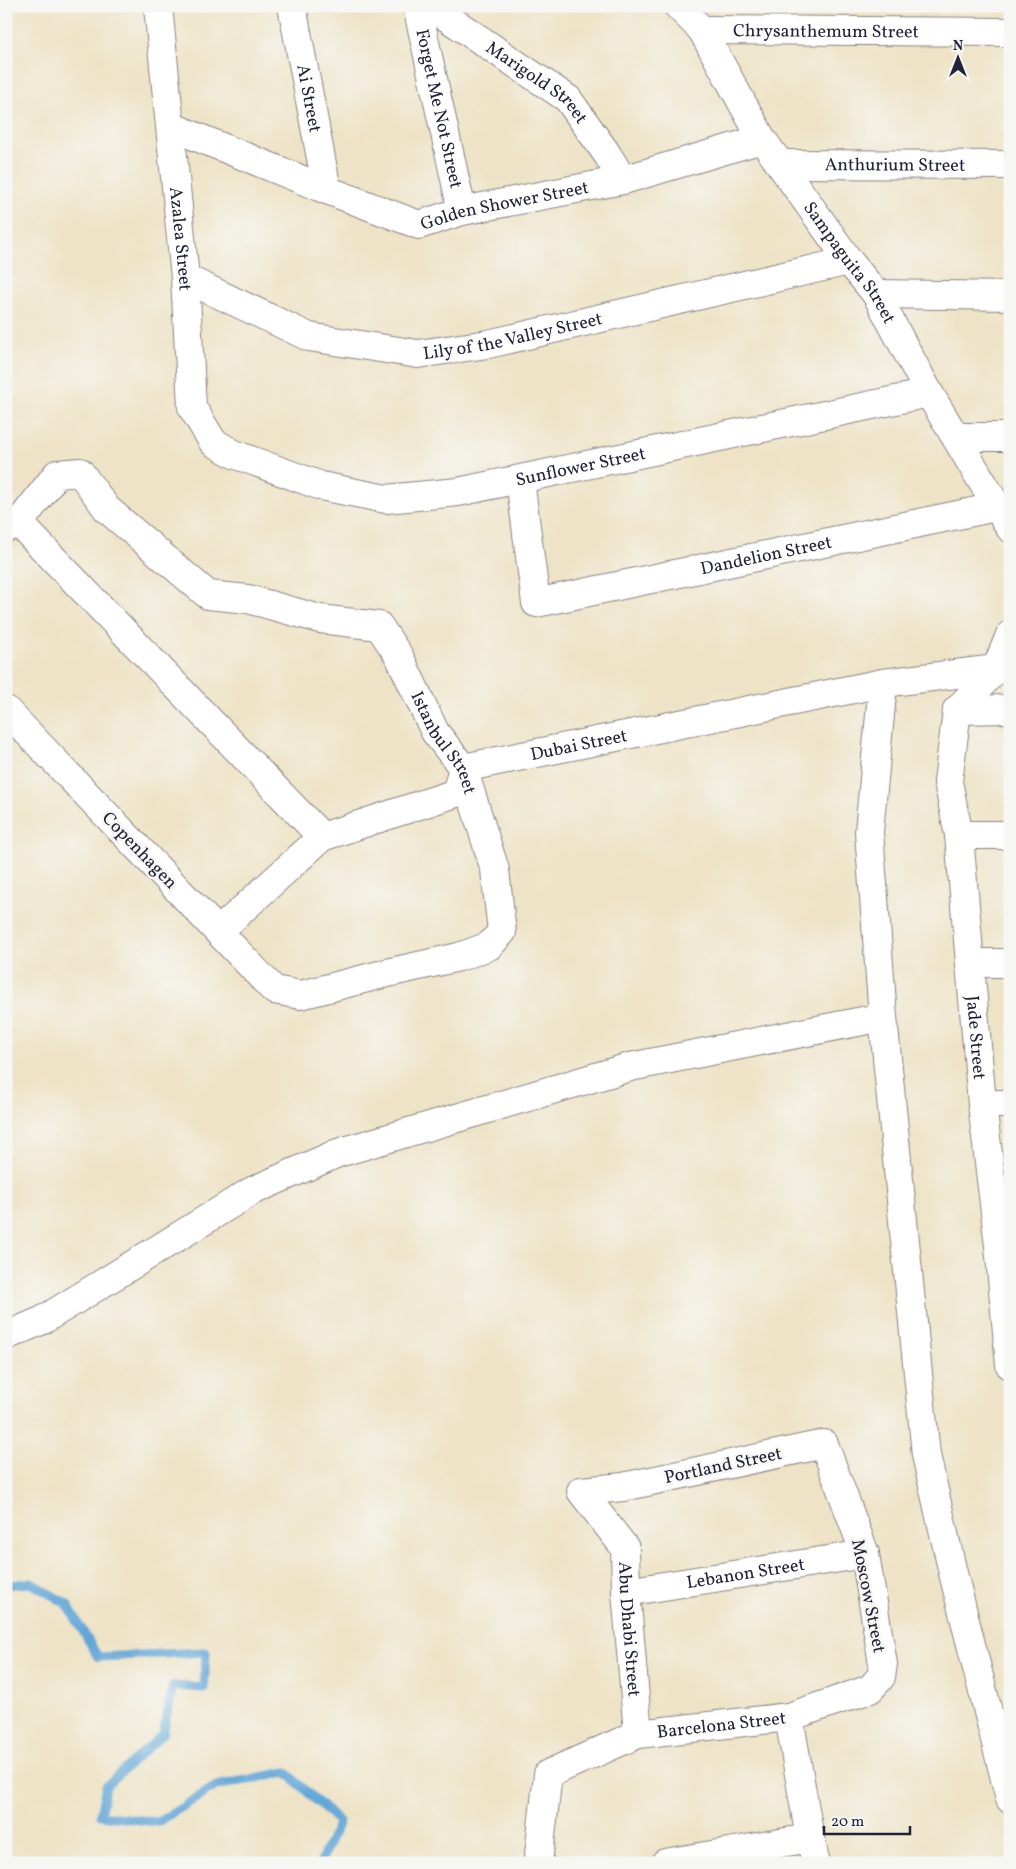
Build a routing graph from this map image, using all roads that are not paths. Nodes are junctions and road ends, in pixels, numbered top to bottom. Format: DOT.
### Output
graph roads {
  1 [pos="158,6"];
  2 [pos="292,6"];
  3 [pos="417,6"];
  4 [pos="430,6"];
  5 [pos="678,6"];
  6 [pos="702,30"];
  7 [pos="1010,32"];
  8 [pos="170,126"];
  9 [pos="762,139"];
  10 [pos="780,164"];
  11 [pos="1010,165"];
  12 [pos="623,180"];
  13 [pos="327,190"];
  14 [pos="462,211"];
  15 [pos="849,261"];
  16 [pos="184,278"];
  17 [pos="876,294"];
  18 [pos="1010,296"];
  19 [pos="929,394"];
  20 [pos="956,437"];
  21 [pos="1010,437"];
  22 [pos="234,454"];
  23 [pos="520,480"];
  24 [pos="1003,518"];
  25 [pos="13,525"];
  26 [pos="1010,635"];
  27 [pos="996,669"];
  28 [pos="883,683"];
  29 [pos="1010,708"];
  30 [pos="6,710"];
  31 [pos="957,710"];
  32 [pos="464,768"];
  33 [pos="959,835"];
  34 [pos="1010,835"];
  35 [pos="322,837"];
  36 [pos="219,932"];
  37 [pos="970,963"];
  38 [pos="1010,963"];
  39 [pos="274,990"];
  40 [pos="882,1017"];
  41 [pos="982,1104"];
  42 [pos="1010,1104"];
  43 [pos="1004,1246"];
  44 [pos="6,1336"];
  45 [pos="1010,1365"];
  46 [pos="824,1444"];
  47 [pos="623,1487"];
  48 [pos="865,1554"];
  49 [pos="626,1592"];
  50 [pos="883,1664"];
  51 [pos="789,1717"];
  52 [pos="638,1734"];
  53 [pos="1010,1799"];
  54 [pos="813,1851"];
  55 [pos="538,1863"];
  56 [pos="665,1863"];
  1 -- 8 [label="street, Azalea Street"];
  2 -- 13 [label="street, Ai Street"];
  3 -- 14 [label="street, Forget Me Not Street"];
  4 -- 12 [label="street, Marigold Street"];
  5 -- 6 [label="street, Sampaguita Street"];
  6 -- 7 [label="street, Chrysanthemum Street"];
  6 -- 9 [label="street, Sampaguita Street"];
  8 -- 13 [label="street, Golden Shower Street"];
  8 -- 16 [label="street, Azalea Street"];
  9 -- 10 [label="street, Sampaguita Street"];
  9 -- 12 [label="street, Golden Shower Street"];
  10 -- 11 [label="street, Anthurium Street"];
  10 -- 15 [label="street, Sampaguita Street"];
  12 -- 14 [label="street, Golden Shower Street"];
  13 -- 14 [label="street, Golden Shower Street"];
  15 -- 16 [label="street, Lily of the Valley Street"];
  15 -- 17 [label="street, Sampaguita Street"];
  16 -- 22 [label="street, Azalea Street"];
  17 -- 18 [label="street"];
  17 -- 19 [label="street, Sampaguita Street"];
  19 -- 20 [label="street, Sampaguita Street"];
  19 -- 23 [label="street, Sunflower Street"];
  20 -- 21 [label="street"];
  20 -- 24 [label="street, Sampaguita Street"];
  22 -- 23 [label="street, Sunflower Street"];
  23 -- 24 [label="street, Dandelion Street"];
  25 -- 32 [label="street, Istanbul Street"];
  25 -- 35 [label="street"];
  26 -- 27 [label="street"];
  27 -- 28 [label="street, Dubai Street"];
  27 -- 31 [label="street"];
  28 -- 32 [label="street, Dubai Street"];
  28 -- 40 [label="street"];
  29 -- 31 [label="street"];
  30 -- 36 [label="street, Copenhagen"];
  31 -- 33 [label="street, Jade Street"];
  32 -- 35 [label="street"];
  32 -- 39 [label="street, Istanbul Street"];
  33 -- 34 [label="street"];
  33 -- 37 [label="street, Jade Street"];
  35 -- 36 [label="street"];
  36 -- 39 [label="street, Copenhagen"];
  37 -- 38 [label="street"];
  37 -- 41 [label="street, Jade Street"];
  40 -- 44 [label="street"];
  40 -- 53 [label="street"];
  41 -- 42 [label="street"];
  41 -- 43 [label="street, Jade Street"];
  43 -- 45 [label="street, Jade Street"];
  46 -- 47 [label="street, Portland Street"];
  46 -- 48 [label="street, Moscow Street"];
  47 -- 49 [label="street, Abu Dhabi Street"];
  48 -- 49 [label="street, Lebanon Street"];
  48 -- 50 [label="street, Moscow Street"];
  49 -- 52 [label="street, Abu Dhabi Street"];
  50 -- 51 [label="street, Barcelona Street"];
  51 -- 52 [label="street, Barcelona Street"];
  51 -- 54 [label="street"];
  52 -- 55 [label="street, Barcelona Street"];
  54 -- 56 [label="street"];
}
